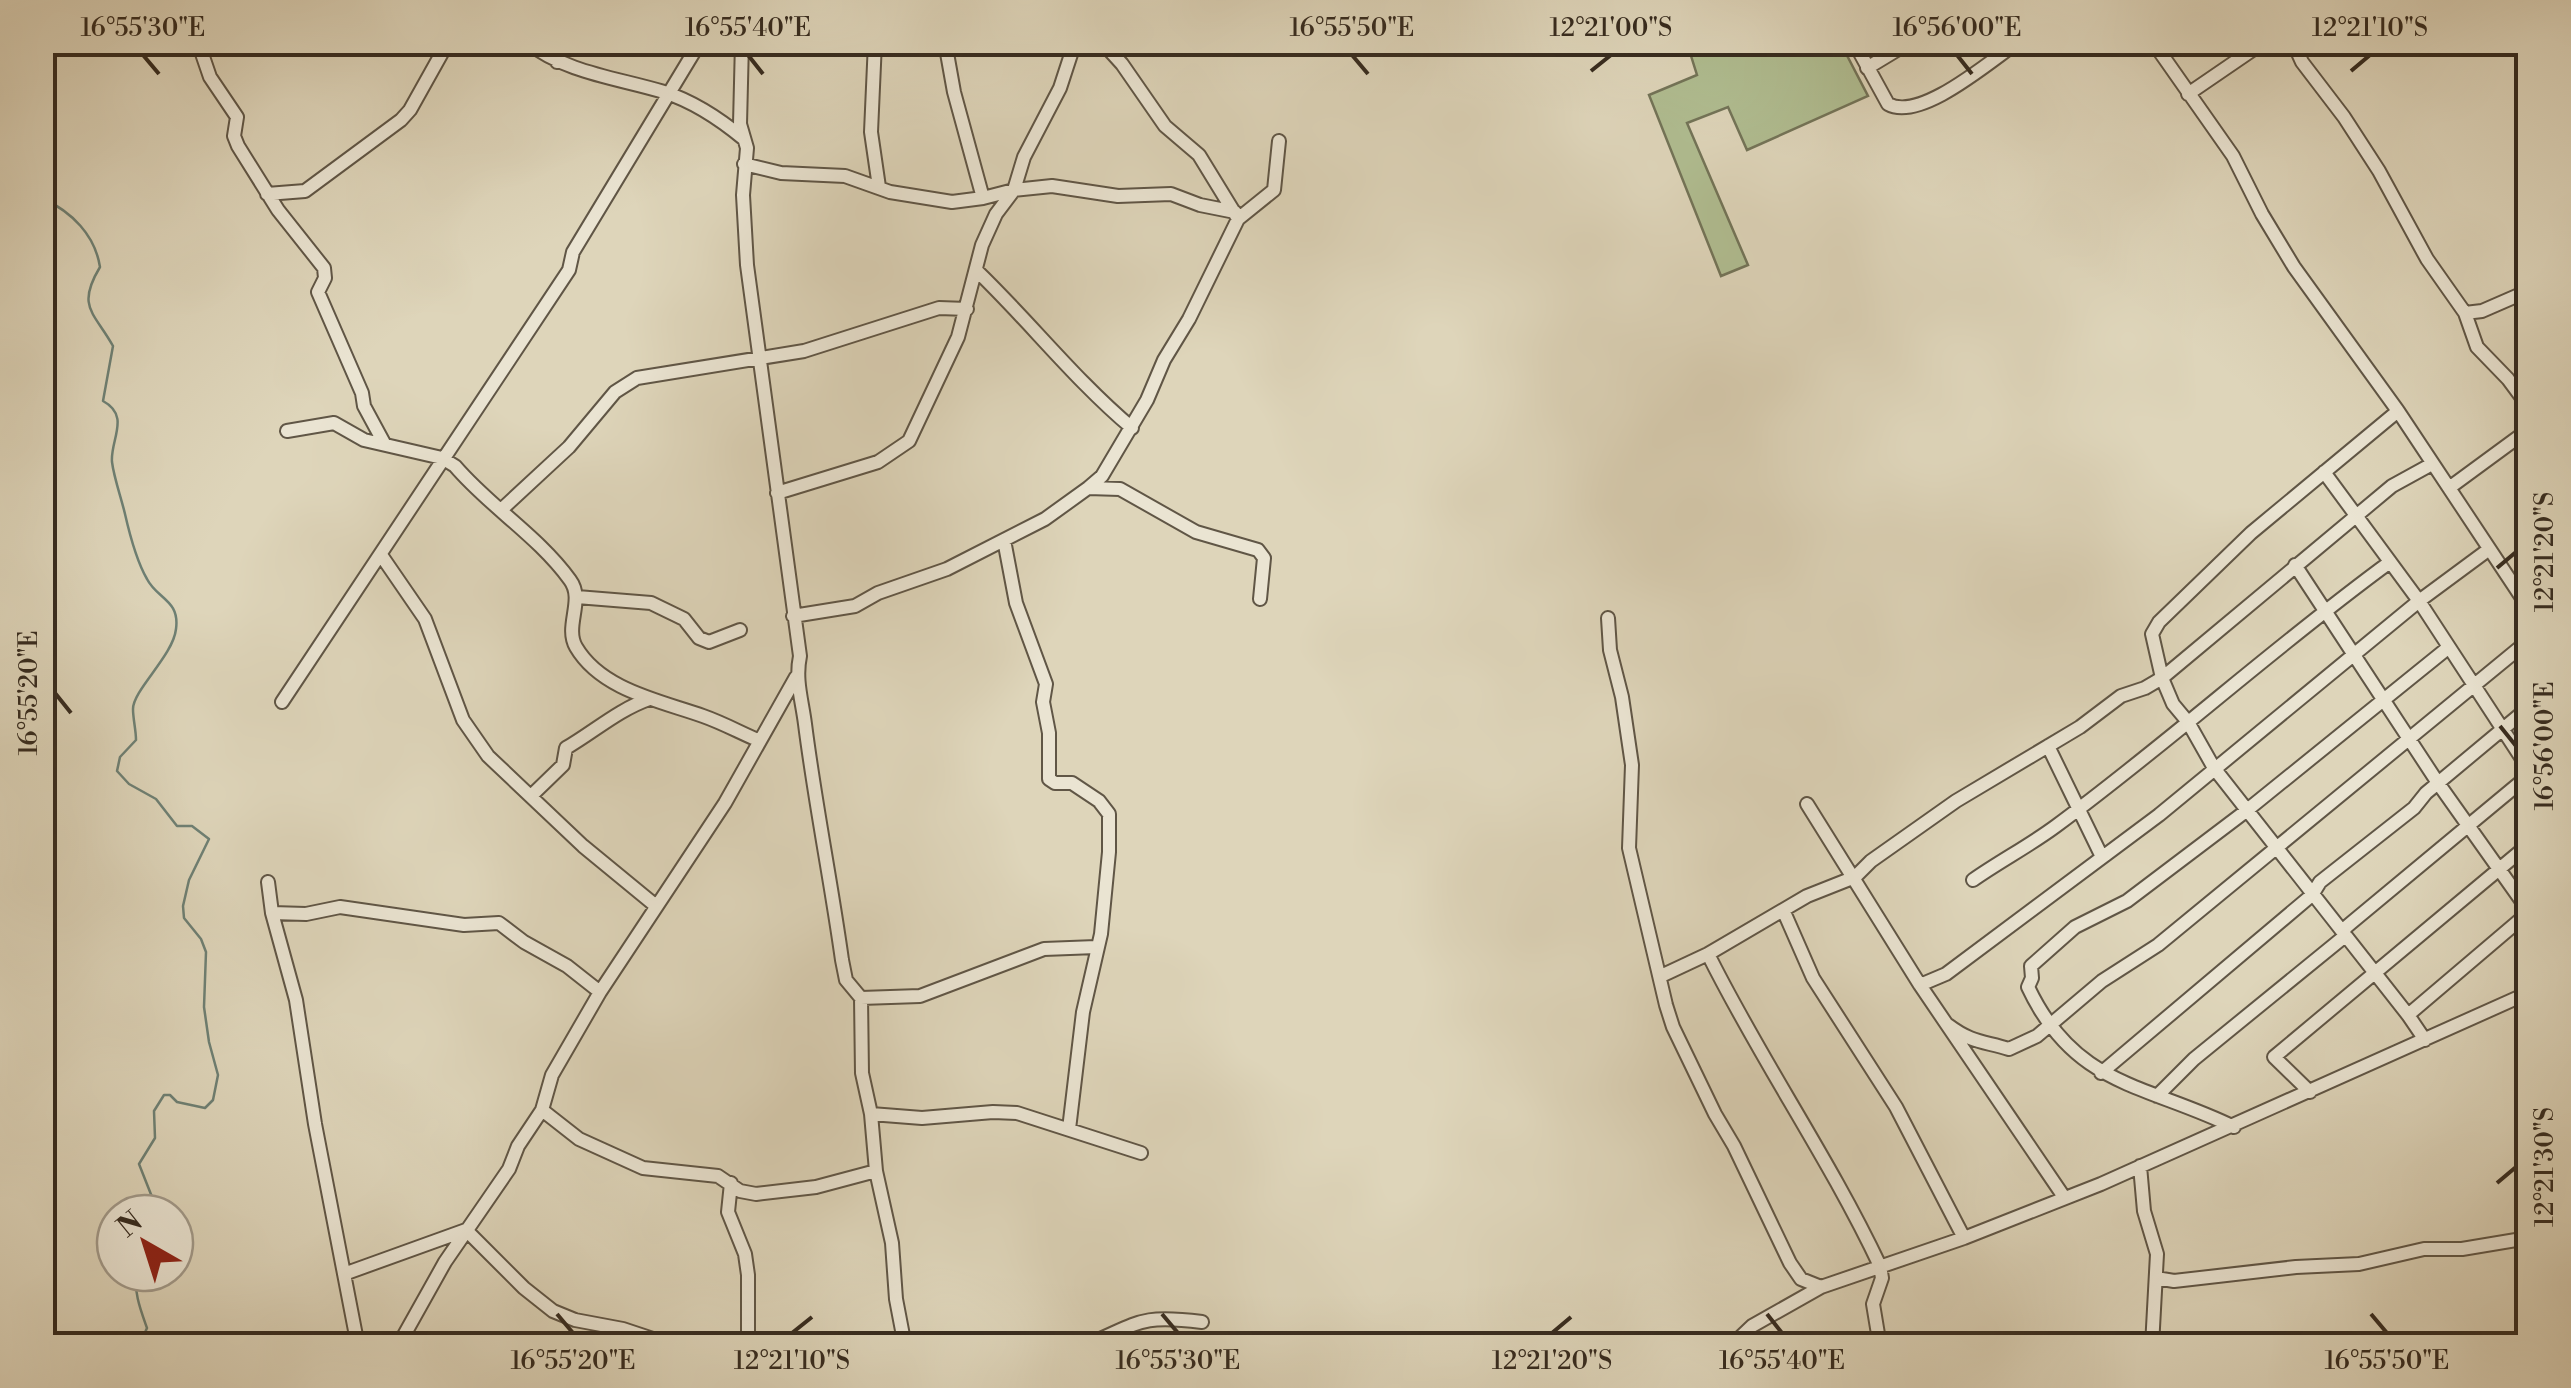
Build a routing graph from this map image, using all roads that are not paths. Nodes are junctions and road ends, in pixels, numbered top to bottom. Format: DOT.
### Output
graph roads {
  1 [pos="198,42"];
  2 [pos="448,42"];
  3 [pos="527,42"];
  4 [pos="558,42"];
  5 [pos="700,42"];
  6 [pos="742,42"];
  7 [pos="875,42"];
  8 [pos="945,42"];
  9 [pos="1075,42"];
  10 [pos="1102,42"];
  11 [pos="1854,42"];
  12 [pos="1910,42"];
  13 [pos="2018,42"];
  14 [pos="2154,42"];
  15 [pos="2264,42"];
  16 [pos="2294,42"];
  17 [pos="557,62"];
  18 [pos="1867,68"];
  19 [pos="668,94"];
  20 [pos="2188,94"];
  21 [pos="744,139"];
  22 [pos="1279,141"];
  23 [pos="744,164"];
  24 [pos="879,187"];
  25 [pos="1014,190"];
  26 [pos="267,194"];
  27 [pos="983,198"];
  28 [pos="1237,216"];
  29 [pos="976,271"];
  30 [pos="2528,291"];
  31 [pos="968,309"];
  32 [pos="2465,313"];
  33 [pos="758,358"];
  34 [pos="2528,406"];
  35 [pos="2398,411"];
  36 [pos="1132,428"];
  37 [pos="2528,430"];
  38 [pos="288,431"];
  39 [pos="384,443"];
  40 [pos="442,458"];
  41 [pos="2432,464"];
  42 [pos="2324,472"];
  43 [pos="1088,488"];
  44 [pos="2449,488"];
  45 [pos="777,493"];
  46 [pos="501,510"];
  47 [pos="2358,515"];
  48 [pos="1004,540"];
  49 [pos="2488,550"];
  50 [pos="381,555"];
  51 [pos="2390,562"];
  52 [pos="2295,565"];
  53 [pos="576,597"];
  54 [pos="1260,599"];
  55 [pos="2419,601"];
  56 [pos="2528,608"];
  57 [pos="2325,609"];
  58 [pos="793,616"];
  59 [pos="1608,618"];
  60 [pos="740,630"];
  61 [pos="2528,641"];
  62 [pos="2449,647"];
  63 [pos="2354,654"];
  64 [pos="796,677"];
  65 [pos="2162,678"];
  66 [pos="2474,687"];
  67 [pos="649,699"];
  68 [pos="2382,701"];
  69 [pos="282,702"];
  70 [pos="2528,708"];
  71 [pos="2188,722"];
  72 [pos="2502,728"];
  73 [pos="2408,739"];
  74 [pos="760,741"];
  75 [pos="2048,746"];
  76 [pos="2214,768"];
  77 [pos="2528,768"];
  78 [pos="2528,776"];
  79 [pos="2438,783"];
  80 [pos="531,796"];
  81 [pos="1807,804"];
  82 [pos="2078,809"];
  83 [pos="2246,811"];
  84 [pos="2469,824"];
  85 [pos="2528,845"];
  86 [pos="2276,849"];
  87 [pos="2102,857"];
  88 [pos="2498,868"];
  89 [pos="1855,877"];
  90 [pos="1972,880"];
  91 [pos="268,882"];
  92 [pos="2312,895"];
  93 [pos="656,906"];
  94 [pos="1784,912"];
  95 [pos="2528,912"];
  96 [pos="272,913"];
  97 [pos="2344,936"];
  98 [pos="1096,947"];
  99 [pos="1708,954"];
  100 [pos="2375,973"];
  101 [pos="1661,976"];
  102 [pos="1920,985"];
  103 [pos="600,992"];
  104 [pos="2528,993"];
  105 [pos="861,998"];
  106 [pos="2408,1014"];
  107 [pos="2048,1024"];
  108 [pos="1948,1026"];
  109 [pos="2425,1040"];
  110 [pos="2101,1073"];
  111 [pos="2310,1092"];
  112 [pos="2157,1096"];
  113 [pos="542,1110"];
  114 [pos="871,1114"];
  115 [pos="2234,1127"];
  116 [pos="1068,1129"];
  117 [pos="1141,1153"];
  118 [pos="2140,1166"];
  119 [pos="876,1172"];
  120 [pos="731,1183"];
  121 [pos="2064,1197"];
  122 [pos="466,1230"];
  123 [pos="1964,1238"];
  124 [pos="2528,1238"];
  125 [pos="1880,1266"];
  126 [pos="344,1274"];
  127 [pos="2156,1278"];
  128 [pos="1821,1287"];
  129 [pos="1202,1322"];
  130 [pos="904,1341"];
  131 [pos="755,1345"];
  132 [pos="358,1346"];
  133 [pos="398,1346"];
  134 [pos="885,1346"];
  135 [pos="1084,1346"];
  136 [pos="1732,1346"];
  137 [pos="1880,1346"];
  138 [pos="2152,1346"];
  1 -- 26 [label="street"];
  2 -- 26 [label="street"];
  3 -- 17 [label="street"];
  4 -- 17 [label="street"];
  5 -- 19 [label="street"];
  6 -- 21 [label="street"];
  7 -- 24 [label="street"];
  8 -- 27 [label="street"];
  9 -- 25 [label="street"];
  10 -- 28 [label="street"];
  11 -- 18 [label="street"];
  12 -- 18 [label="street"];
  13 -- 18 [label="street"];
  14 -- 20 [label="street"];
  15 -- 20 [label="street"];
  16 -- 32 [label="street"];
  17 -- 19 [label="street"];
  19 -- 21 [label="street"];
  19 -- 40 [label="street"];
  20 -- 35 [label="street"];
  21 -- 23 [label="street"];
  22 -- 28 [label="street"];
  23 -- 24 [label="street"];
  23 -- 33 [label="street"];
  24 -- 27 [label="street"];
  25 -- 27 [label="street"];
  25 -- 28 [label="street"];
  25 -- 29 [label="street"];
  26 -- 39 [label="street"];
  28 -- 36 [label="street"];
  29 -- 31 [label="street"];
  29 -- 36 [label="street"];
  30 -- 32 [label="street"];
  31 -- 33 [label="street"];
  31 -- 45 [label="street"];
  32 -- 34 [label="street"];
  33 -- 45 [label="street"];
  33 -- 46 [label="street"];
  35 -- 41 [label="street"];
  35 -- 42 [label="street"];
  36 -- 43 [label="street"];
  37 -- 44 [label="street"];
  38 -- 39 [label="street"];
  39 -- 40 [label="street"];
  40 -- 46 [label="street"];
  40 -- 50 [label="street"];
  41 -- 44 [label="street"];
  41 -- 47 [label="street"];
  42 -- 47 [label="street"];
  42 -- 65 [label="street"];
  43 -- 48 [label="street"];
  43 -- 54 [label="street"];
  44 -- 49 [label="street"];
  45 -- 58 [label="street"];
  46 -- 53 [label="street"];
  47 -- 51 [label="street"];
  47 -- 52 [label="street"];
  48 -- 58 [label="street"];
  48 -- 98 [label="street"];
  49 -- 55 [label="street"];
  49 -- 56 [label="street"];
  50 -- 69 [label="street"];
  50 -- 80 [label="street"];
  51 -- 55 [label="street"];
  51 -- 57 [label="street"];
  52 -- 57 [label="street"];
  52 -- 65 [label="street"];
  53 -- 60 [label="street"];
  53 -- 67 [label="street"];
  55 -- 62 [label="street"];
  55 -- 63 [label="street"];
  57 -- 63 [label="street"];
  57 -- 71 [label="street"];
  58 -- 64 [label="street"];
  59 -- 101 [label="street"];
  61 -- 66 [label="street"];
  62 -- 66 [label="street"];
  62 -- 68 [label="street"];
  63 -- 68 [label="street"];
  63 -- 76 [label="street"];
  64 -- 74 [label="street"];
  64 -- 105 [label="street"];
  65 -- 71 [label="street"];
  65 -- 75 [label="street"];
  66 -- 72 [label="street"];
  66 -- 73 [label="street"];
  67 -- 74 [label="street"];
  67 -- 80 [label="street"];
  68 -- 73 [label="street"];
  68 -- 83 [label="street"];
  70 -- 72 [label="street"];
  71 -- 76 [label="street"];
  71 -- 82 [label="street"];
  72 -- 77 [label="street"];
  72 -- 79 [label="street"];
  73 -- 79 [label="street"];
  73 -- 86 [label="street"];
  74 -- 93 [label="street"];
  75 -- 82 [label="street"];
  75 -- 89 [label="street"];
  76 -- 83 [label="street"];
  76 -- 87 [label="street"];
  78 -- 84 [label="street"];
  79 -- 84 [label="street"];
  79 -- 92 [label="street"];
  80 -- 93 [label="street"];
  81 -- 89 [label="street"];
  82 -- 87 [label="street"];
  82 -- 90 [label="street"];
  83 -- 86 [label="street"];
  83 -- 107 [label="street"];
  84 -- 88 [label="street"];
  84 -- 97 [label="street"];
  85 -- 88 [label="street"];
  86 -- 92 [label="street"];
  86 -- 107 [label="street"];
  87 -- 102 [label="street"];
  88 -- 95 [label="street"];
  88 -- 100 [label="street"];
  89 -- 94 [label="street"];
  89 -- 102 [label="street"];
  91 -- 96 [label="street"];
  92 -- 97 [label="street"];
  92 -- 110 [label="street"];
  93 -- 103 [label="street"];
  94 -- 99 [label="street"];
  94 -- 123 [label="street"];
  95 -- 106 [label="street"];
  96 -- 103 [label="street"];
  96 -- 126 [label="street"];
  97 -- 100 [label="street"];
  97 -- 112 [label="street"];
  98 -- 105 [label="street"];
  98 -- 116 [label="street"];
  99 -- 101 [label="street"];
  99 -- 125 [label="street"];
  100 -- 106 [label="street"];
  100 -- 111 [label="street"];
  101 -- 128 [label="street"];
  102 -- 108 [label="street"];
  103 -- 113 [label="street"];
  104 -- 109 [label="street"];
  105 -- 114 [label="street"];
  106 -- 109 [label="street"];
  107 -- 108 [label="street"];
  107 -- 110 [label="street"];
  108 -- 121 [label="street"];
  109 -- 111 [label="street"];
  110 -- 112 [label="street"];
  111 -- 115 [label="street"];
  112 -- 115 [label="street"];
  113 -- 120 [label="street"];
  113 -- 122 [label="street"];
  114 -- 116 [label="street"];
  114 -- 119 [label="street"];
  115 -- 118 [label="street"];
  116 -- 117 [label="street"];
  118 -- 121 [label="street"];
  118 -- 127 [label="street"];
  119 -- 120 [label="street"];
  119 -- 130 [label="street"];
  120 -- 131 [label="street"];
  121 -- 123 [label="street"];
  122 -- 126 [label="street"];
  122 -- 131 [label="street"];
  122 -- 133 [label="street"];
  123 -- 125 [label="street"];
  124 -- 127 [label="street"];
  125 -- 128 [label="street"];
  125 -- 137 [label="street"];
  126 -- 132 [label="street"];
  127 -- 138 [label="street"];
  128 -- 136 [label="street"];
  129 -- 135 [label="street"];
  130 -- 134 [label="street"];
}
